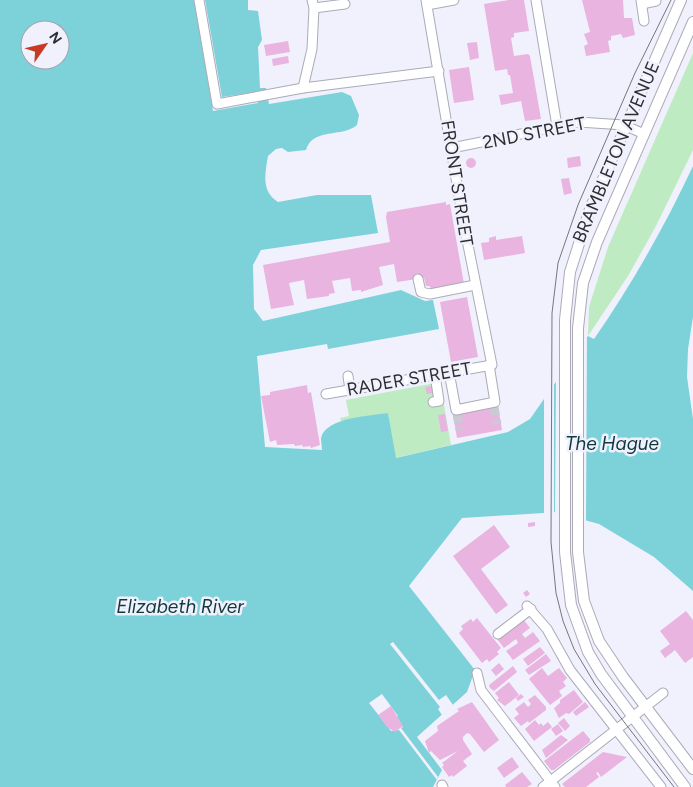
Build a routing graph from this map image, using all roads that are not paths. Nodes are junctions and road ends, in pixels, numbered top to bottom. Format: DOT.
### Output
graph roads {
  1 [pos="199,0"];
  2 [pos="454,0"];
  3 [pos="536,0"];
  4 [pos="681,0"];
  5 [pos="656,1"];
  6 [pos="641,2"];
  7 [pos="427,3"];
  8 [pos="313,4"];
  9 [pos="345,4"];
  10 [pos="644,21"];
  11 [pos="693,22"];
  12 [pos="438,71"];
  13 [pos="303,88"];
  14 [pos="557,126"];
  15 [pos="626,126"];
  16 [pos="644,134"];
  17 [pos="452,148"];
  18 [pos="418,279"];
  19 [pos="475,285"];
  20 [pos="490,365"];
  21 [pos="449,372"];
  22 [pos="435,375"];
  23 [pos="348,376"];
  24 [pos="350,390"];
  25 [pos="326,394"];
  26 [pos="433,402"];
  27 [pos="498,634"];
  28 [pos="477,673"];
  29 [pos="663,693"];
  30 [pos="646,707"];
  31 [pos="634,716"];
  32 [pos="616,730"];
  33 [pos="693,769"];
  34 [pos="549,785"];
  35 [pos="661,787"];
  36 [pos="685,787"];
  1 -- 13 [label="street"];
  2 -- 7 [label="street"];
  3 -- 14 [label="street"];
  4 -- 15 [label="main road, BRAMBLETON AVENUE"];
  5 -- 6 [label="street"];
  6 -- 10 [label="street"];
  7 -- 12 [label="street, FRONT STREET"];
  8 -- 9 [label="street"];
  8 -- 13 [label="street"];
  11 -- 16 [label="main road, BRAMBLETON AVENUE"];
  12 -- 13 [label="street"];
  12 -- 17 [label="street, FRONT STREET"];
  14 -- 15 [label="street, 2ND STREET"];
  14 -- 17 [label="street, 2ND STREET"];
  15 -- 16 [label="street, 2ND STREET"];
  15 -- 31 [label="main road, BRAMBLETON AVENUE"];
  16 -- 30 [label="main road, BRAMBLETON AVENUE"];
  17 -- 19 [label="street, FRONT STREET"];
  18 -- 19 [label="street"];
  19 -- 20 [label="street, FRONT STREET"];
  20 -- 21 [label="street, RADER STREET"];
  20 -- 21 [label="street, FRONT STREET"];
  21 -- 22 [label="street, RADER STREET"];
  22 -- 24 [label="street, RADER STREET"];
  22 -- 26 [label="street"];
  23 -- 24 [label="street"];
  24 -- 25 [label="street, RADER STREET"];
  27 -- 32 [label="street"];
  28 -- 34 [label="street"];
  29 -- 30 [label="street"];
  30 -- 31 [label="street"];
  30 -- 33 [label="main road, BRAMBLETON AVENUE"];
  31 -- 32 [label="street"];
  31 -- 36 [label="main road, BRAMBLETON AVENUE"];
  32 -- 34 [label="street"];
  32 -- 35 [label="street"];
}
